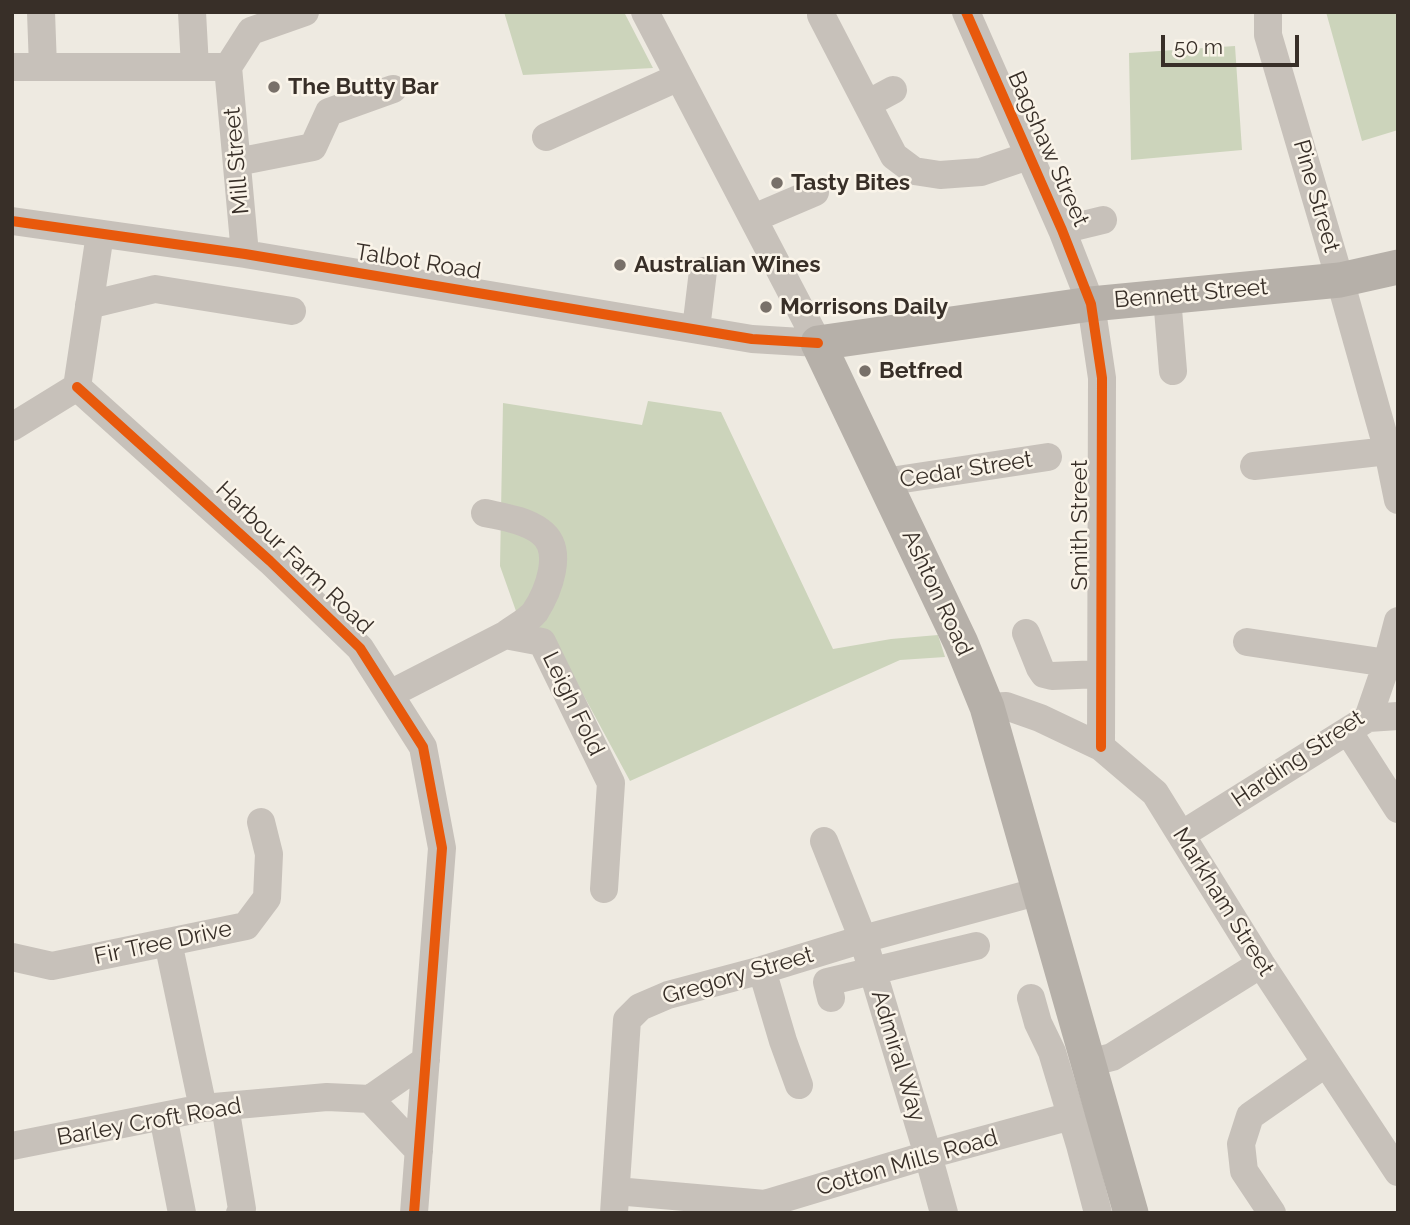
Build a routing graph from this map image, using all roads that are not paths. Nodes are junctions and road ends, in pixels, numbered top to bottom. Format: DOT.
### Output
graph roads {
  1 [pos="41,12"];
  2 [pos="192,12"];
  3 [pos="305,12"];
  4 [pos="645,12"];
  5 [pos="966,12"];
  6 [pos="1268,12"];
  7 [pos="821,15"];
  8 [pos="250,22"];
  9 [pos="12,67"];
  10 [pos="43,67"];
  11 [pos="195,67"];
  12 [pos="228,67"];
  13 [pos="679,77"];
  14 [pos="393,89"];
  15 [pos="893,90"];
  16 [pos="867,104"];
  17 [pos="546,137"];
  18 [pos="1028,156"];
  19 [pos="237,162"];
  20 [pos="815,192"];
  21 [pos="754,218"];
  22 [pos="1103,220"];
  23 [pos="12,221"];
  24 [pos="1062,230"];
  25 [pos="100,234"];
  26 [pos="245,254"];
  27 [pos="1398,267"];
  28 [pos="703,271"];
  29 [pos="1340,281"];
  30 [pos="1167,297"];
  31 [pos="1091,304"];
  32 [pos="89,305"];
  33 [pos="292,311"];
  34 [pos="696,329"];
  35 [pos="817,343"];
  36 [pos="1173,371"];
  37 [pos="77,387"];
  38 [pos="12,426"];
  39 [pos="1393,450"];
  40 [pos="1048,457"];
  41 [pos="1254,466"];
  42 [pos="884,482"];
  43 [pos="1398,500"];
  44 [pos="485,513"];
  45 [pos="1398,621"];
  46 [pos="1026,634"];
  47 [pos="505,635"];
  48 [pos="1247,642"];
  49 [pos="1387,663"];
  50 [pos="1101,674"];
  51 [pos="390,694"];
  52 [pos="987,707"];
  53 [pos="1398,716"];
  54 [pos="1358,725"];
  55 [pos="1101,747"];
  56 [pos="1398,809"];
  57 [pos="261,822"];
  58 [pos="1181,835"];
  59 [pos="824,841"];
  60 [pos="604,889"];
  61 [pos="1040,891"];
  62 [pos="863,939"];
  63 [pos="168,942"];
  64 [pos="976,946"];
  65 [pos="12,957"];
  66 [pos="1261,964"];
  67 [pos="762,970"];
  68 [pos="872,972"];
  69 [pos="831,998"];
  70 [pos="1031,998"];
  71 [pos="426,1060"];
  72 [pos="1089,1063"];
  73 [pos="1326,1063"];
  74 [pos="799,1085"];
  75 [pos="370,1099"];
  76 [pos="214,1107"];
  77 [pos="163,1116"];
  78 [pos="1071,1116"];
  79 [pos="12,1146"];
  80 [pos="419,1151"];
  81 [pos="928,1155"];
  82 [pos="1398,1172"];
  83 [pos="615,1202"];
  84 [pos="766,1209"];
  85 [pos="182,1213"];
  86 [pos="240,1213"];
  87 [pos="414,1213"];
  88 [pos="944,1213"];
  89 [pos="1098,1213"];
  90 [pos="1131,1213"];
  91 [pos="1272,1213"];
  1 -- 10 [label="street"];
  2 -- 11 [label="street"];
  3 -- 8 [label="street"];
  4 -- 13 [label="street, Ashton Road"];
  5 -- 18 [label="street, Bagshaw Street"];
  6 -- 29 [label="street, Pine Street"];
  7 -- 16 [label="street"];
  8 -- 12 [label="street"];
  9 -- 10 [label="street"];
  10 -- 11 [label="street"];
  11 -- 12 [label="street"];
  12 -- 19 [label="street, Mill Street"];
  13 -- 17 [label="street"];
  13 -- 21 [label="street, Ashton Road"];
  14 -- 19 [label="street"];
  15 -- 16 [label="street"];
  16 -- 18 [label="street"];
  18 -- 24 [label="street, Bagshaw Street"];
  19 -- 26 [label="street, Mill Street"];
  20 -- 21 [label="street"];
  21 -- 35 [label="street, Ashton Road"];
  22 -- 24 [label="street"];
  23 -- 25 [label="street, Talbot Road"];
  24 -- 31 [label="street, Bagshaw Street"];
  25 -- 26 [label="street, Talbot Road"];
  25 -- 32 [label="street"];
  26 -- 34 [label="street, Talbot Road"];
  27 -- 29 [label="main road, Bennett Street"];
  28 -- 34 [label="street"];
  29 -- 30 [label="main road, Bennett Street"];
  29 -- 39 [label="street"];
  30 -- 31 [label="main road, Bennett Street"];
  30 -- 36 [label="street"];
  31 -- 35 [label="main road, Bennett Street"];
  31 -- 50 [label="street, Smith Street"];
  32 -- 33 [label="street"];
  32 -- 37 [label="street"];
  34 -- 35 [label="street, Talbot Road"];
  35 -- 42 [label="main road, Ashton Road"];
  37 -- 38 [label="street"];
  37 -- 51 [label="street, Harbour Farm Road"];
  39 -- 41 [label="street"];
  39 -- 43 [label="street"];
  40 -- 42 [label="street, Cedar Street"];
  42 -- 52 [label="main road, Ashton Road"];
  44 -- 47 [label="street"];
  45 -- 49 [label="street, Harding Street"];
  46 -- 50 [label="street"];
  47 -- 51 [label="street"];
  47 -- 60 [label="street, Leigh Fold"];
  48 -- 49 [label="street"];
  49 -- 54 [label="street, Harding Street"];
  50 -- 55 [label="street, Smith Street"];
  51 -- 71 [label="street, Harbour Farm Road"];
  52 -- 55 [label="street, Markham Street"];
  52 -- 61 [label="main road, Ashton Road"];
  53 -- 54 [label="street"];
  54 -- 56 [label="street"];
  54 -- 58 [label="street, Harding Street"];
  55 -- 58 [label="street, Markham Street"];
  57 -- 63 [label="street, Fir Tree Drive"];
  58 -- 66 [label="street, Markham Street"];
  59 -- 62 [label="street, Admiral Way"];
  61 -- 62 [label="street, Gregory Street"];
  61 -- 72 [label="main road, Ashton Road"];
  62 -- 67 [label="street, Gregory Street"];
  62 -- 68 [label="street, Admiral Way"];
  63 -- 65 [label="street, Fir Tree Drive"];
  63 -- 76 [label="street"];
  64 -- 68 [label="street"];
  66 -- 72 [label="street"];
  66 -- 73 [label="street, Markham Street"];
  67 -- 74 [label="street"];
  67 -- 83 [label="street, Gregory Street"];
  68 -- 69 [label="street"];
  68 -- 81 [label="street, Admiral Way"];
  70 -- 78 [label="street"];
  71 -- 75 [label="street"];
  71 -- 80 [label="street, Harbour Farm Road"];
  72 -- 90 [label="main road, Ashton Road"];
  73 -- 82 [label="street, Markham Street"];
  73 -- 91 [label="street"];
  75 -- 76 [label="street, Barley Croft Road"];
  75 -- 80 [label="street"];
  76 -- 77 [label="street, Barley Croft Road"];
  76 -- 86 [label="street"];
  77 -- 79 [label="street, Barley Croft Road"];
  77 -- 85 [label="street"];
  78 -- 81 [label="street, Cotton Mills Road"];
  78 -- 89 [label="street"];
  80 -- 87 [label="street, Harbour Farm Road"];
  81 -- 84 [label="street, Cotton Mills Road"];
  81 -- 88 [label="street, Admiral Way"];
  83 -- 84 [label="street, Cotton Mills Road"];
}
